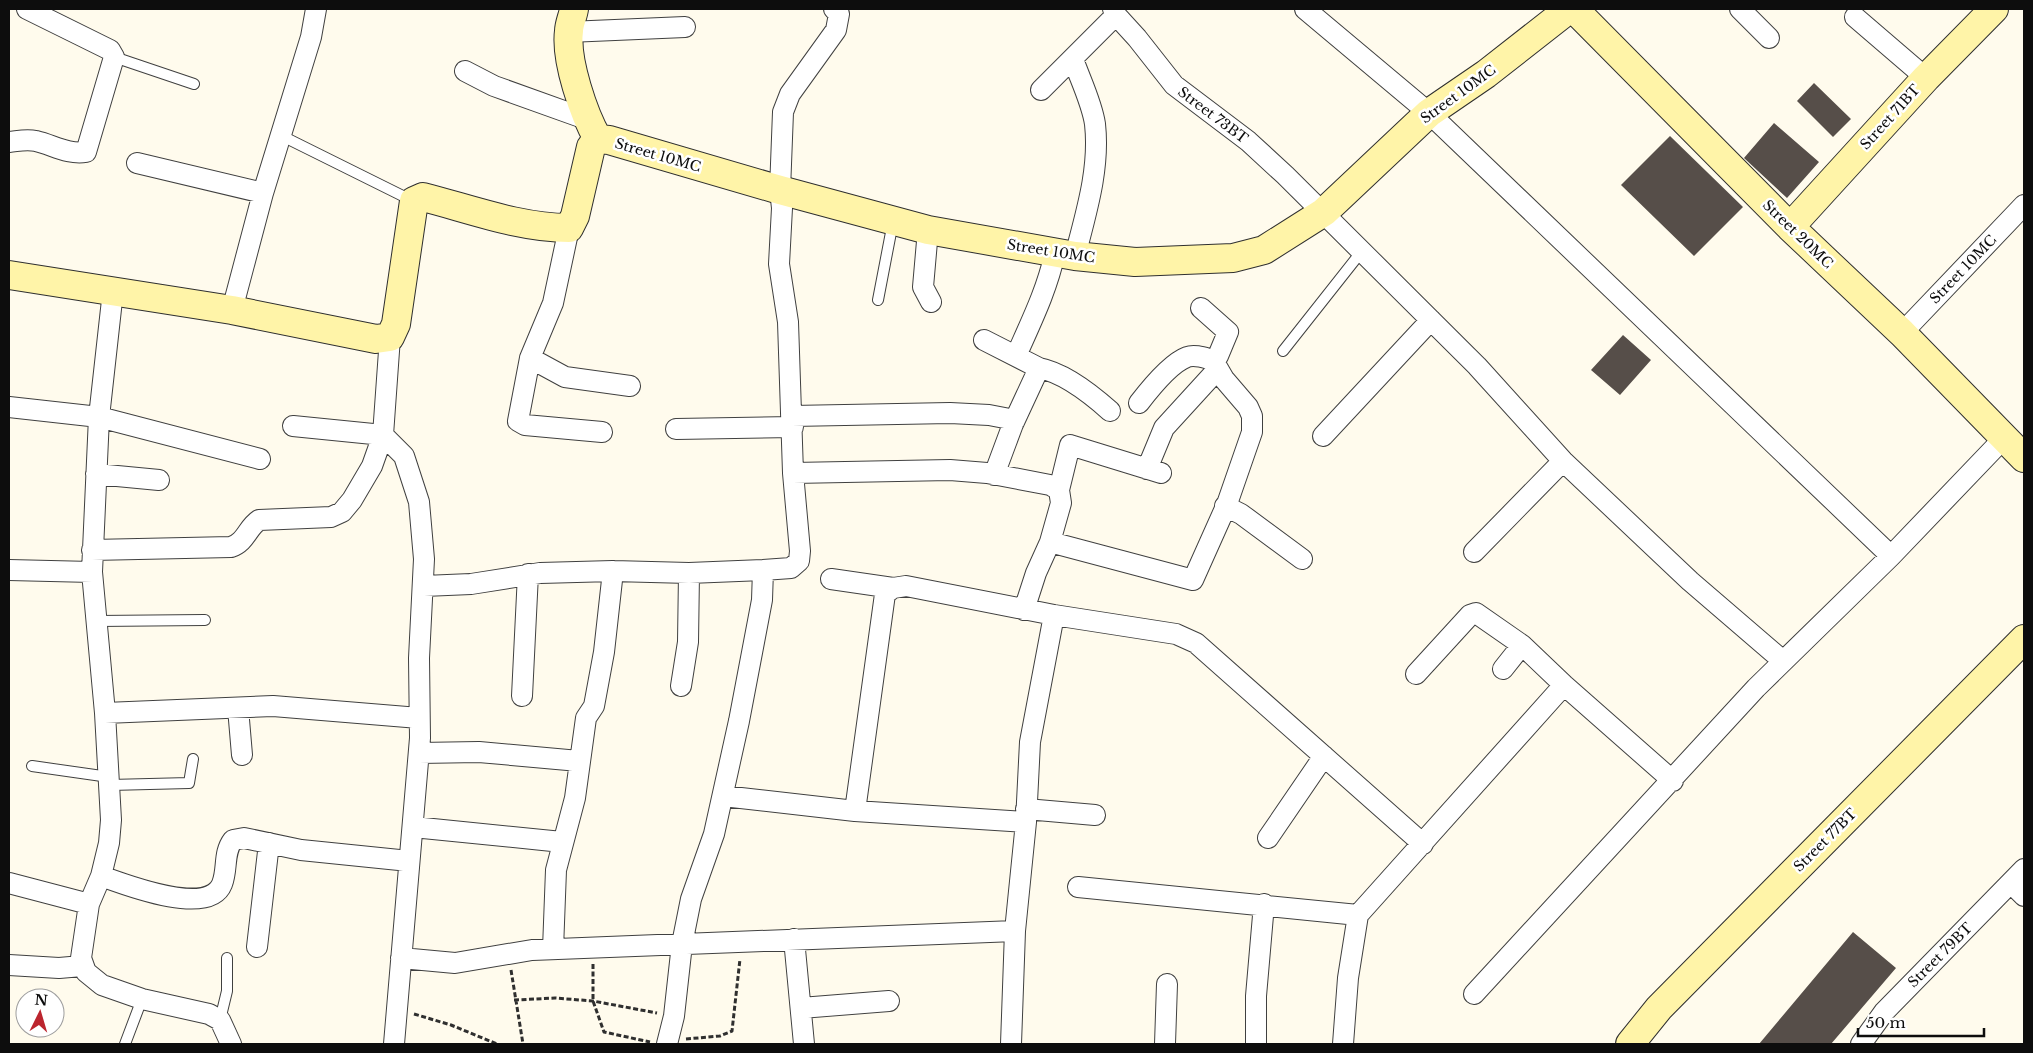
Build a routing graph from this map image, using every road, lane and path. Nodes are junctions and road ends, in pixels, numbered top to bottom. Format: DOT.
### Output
graph roads {
  1 [pos="27,9"];
  2 [pos="316,9"];
  3 [pos="834,9"];
  4 [pos="1305,9"];
  5 [pos="1569,9"];
  6 [pos="1574,9"];
  7 [pos="1740,9"];
  8 [pos="1994,9"];
  9 [pos="1115,12"];
  10 [pos="1855,17"];
  11 [pos="571,21"];
  12 [pos="685,27"];
  13 [pos="1769,38"];
  14 [pos="114,56"];
  15 [pos="1073,59"];
  16 [pos="465,71"];
  17 [pos="1926,78"];
  18 [pos="194,84"];
  19 [pos="1041,90"];
  20 [pos="1429,113"];
  21 [pos="592,129"];
  22 [pos="280,135"];
  23 [pos="9,142"];
  24 [pos="137,163"];
  25 [pos="780,190"];
  26 [pos="263,192"];
  27 [pos="414,201"];
  28 [pos="2024,205"];
  29 [pos="1324,212"];
  30 [pos="893,221"];
  31 [pos="1790,227"];
  32 [pos="569,228"];
  33 [pos="928,230"];
  34 [pos="1362,251"];
  35 [pos="1065,255"];
  36 [pos="9,275"];
  37 [pos="113,291"];
  38 [pos="878,300"];
  39 [pos="931,302"];
  40 [pos="1200,308"];
  41 [pos="232,310"];
  42 [pos="1431,320"];
  43 [pos="1902,334"];
  44 [pos="390,337"];
  45 [pos="984,340"];
  46 [pos="1283,351"];
  47 [pos="1016,356"];
  48 [pos="530,358"];
  49 [pos="1215,365"];
  50 [pos="1039,368"];
  51 [pos="630,386"];
  52 [pos="1138,403"];
  53 [pos="9,407"];
  54 [pos="1110,411"];
  55 [pos="99,417"];
  56 [pos="1015,420"];
  57 [pos="792,422"];
  58 [pos="293,426"];
  59 [pos="676,429"];
  60 [pos="602,432"];
  61 [pos="383,435"];
  62 [pos="1323,436"];
  63 [pos="2004,438"];
  64 [pos="2024,458"];
  65 [pos="260,459"];
  66 [pos="1563,461"];
  67 [pos="793,473"];
  68 [pos="96,474"];
  69 [pos="994,474"];
  70 [pos="159,480"];
  71 [pos="1059,490"];
  72 [pos="1225,506"];
  73 [pos="1050,542"];
  74 [pos="92,550"];
  75 [pos="1474,552"];
  76 [pos="1891,556"];
  77 [pos="1302,559"];
  78 [pos="9,570"];
  79 [pos="763,570"];
  80 [pos="612,571"];
  81 [pos="92,572"];
  82 [pos="689,573"];
  83 [pos="528,574"];
  84 [pos="831,579"];
  85 [pos="424,586"];
  86 [pos="893,588"];
  87 [pos="1024,610"];
  88 [pos="1054,615"];
  89 [pos="205,620"];
  90 [pos="97,621"];
  91 [pos="2024,639"];
  92 [pos="1522,645"];
  93 [pos="1783,661"];
  94 [pos="1503,669"];
  95 [pos="1416,674"];
  96 [pos="1564,685"];
  97 [pos="681,686"];
  98 [pos="522,696"];
  99 [pos="238,708"];
  100 [pos="105,713"];
  101 [pos="419,718"];
  102 [pos="419,754"];
  103 [pos="242,755"];
  104 [pos="1324,756"];
  105 [pos="193,759"];
  106 [pos="579,761"];
  107 [pos="32,766"];
  108 [pos="1673,780"];
  109 [pos="110,781"];
  110 [pos="723,796"];
  111 [pos="855,811"];
  112 [pos="1095,815"];
  113 [pos="1026,816"];
  114 [pos="413,827"];
  115 [pos="1268,838"];
  116 [pos="562,842"];
  117 [pos="269,843"];
  118 [pos="1423,844"];
  119 [pos="409,861"];
  120 [pos="101,876"];
  121 [pos="9,882"];
  122 [pos="2020,883"];
  123 [pos="1078,887"];
  124 [pos="90,904"];
  125 [pos="1264,904"];
  126 [pos="1358,915"];
  127 [pos="1015,931"];
  128 [pos="794,939"];
  129 [pos="743,941"];
  130 [pos="682,944"];
  131 [pos="257,947"];
  132 [pos="594,947"];
  133 [pos="552,949"];
  134 [pos="508,954"];
  135 [pos="227,958"];
  136 [pos="401,958"];
  137 [pos="9,966"];
  138 [pos="82,966"];
  139 [pos="1167,984"];
  140 [pos="1474,994"];
  141 [pos="142,999"];
  142 [pos="514,1000"];
  143 [pos="889,1000"];
  144 [pos="593,1001"];
  145 [pos="801,1008"];
  146 [pos="397,1009"];
  147 [pos="674,1016"];
  148 [pos="220,1020"];
  149 [pos="665,1042"];
  150 [pos="125,1044"];
  151 [pos="231,1044"];
  152 [pos="394,1044"];
  153 [pos="497,1044"];
  154 [pos="523,1044"];
  155 [pos="804,1044"];
  156 [pos="1011,1044"];
  157 [pos="1165,1044"];
  158 [pos="1256,1044"];
  159 [pos="1344,1044"];
  160 [pos="1630,1044"];
  161 [pos="1861,1044"];
  1 -- 14 [label="street"];
  2 -- 22 [label="street"];
  3 -- 25 [label="street"];
  4 -- 20 [label="street"];
  5 -- 20 [label="street, Street 10MC"];
  6 -- 31 [label="street, Street 20MC"];
  7 -- 13 [label="street"];
  8 -- 17 [label="street, Street 71BT"];
  9 -- 15 [label="street"];
  9 -- 29 [label="street, Street 73BT"];
  10 -- 17 [label="street"];
  11 -- 12 [label="street"];
  11 -- 21 [label="street"];
  14 -- 18 [label="lane"];
  14 -- 23 [label="street"];
  15 -- 19 [label="street"];
  15 -- 35 [label="street"];
  16 -- 21 [label="street"];
  17 -- 31 [label="street, Street 71BT"];
  20 -- 29 [label="street, Street 10MC"];
  20 -- 76 [label="street"];
  21 -- 25 [label="street, Street 10MC"];
  21 -- 32 [label="street"];
  22 -- 26 [label="street"];
  22 -- 27 [label="lane"];
  24 -- 26 [label="street"];
  25 -- 30 [label="street, Street 10MC"];
  25 -- 57 [label="street"];
  26 -- 41 [label="street"];
  27 -- 32 [label="street"];
  27 -- 44 [label="street"];
  28 -- 43 [label="street, Street 10MC"];
  29 -- 34 [label="street, Street 73BT"];
  29 -- 35 [label="street, Street 10MC"];
  30 -- 33 [label="street, Street 10MC"];
  30 -- 38 [label="lane"];
  31 -- 43 [label="street, Street 20MC"];
  32 -- 48 [label="street"];
  33 -- 35 [label="street, Street 10MC"];
  33 -- 39 [label="street"];
  34 -- 42 [label="street, Street 73BT"];
  34 -- 46 [label="lane"];
  35 -- 47 [label="street"];
  36 -- 37 [label="street"];
  37 -- 41 [label="street"];
  37 -- 55 [label="street"];
  40 -- 49 [label="street"];
  41 -- 44 [label="street"];
  42 -- 62 [label="street"];
  42 -- 66 [label="street, Street 73BT"];
  43 -- 63 [label="street, Street 20MC"];
  44 -- 61 [label="street"];
  45 -- 47 [label="street"];
  47 -- 50 [label="street"];
  48 -- 51 [label="street"];
  48 -- 60 [label="street"];
  49 -- 52 [label="street"];
  49 -- 71 [label="street"];
  49 -- 72 [label="street"];
  50 -- 54 [label="street"];
  50 -- 56 [label="street"];
  53 -- 55 [label="street"];
  55 -- 65 [label="street"];
  55 -- 68 [label="street"];
  56 -- 57 [label="street"];
  56 -- 69 [label="street"];
  57 -- 59 [label="street"];
  57 -- 67 [label="street"];
  58 -- 61 [label="street"];
  61 -- 74 [label="street"];
  61 -- 85 [label="street"];
  63 -- 64 [label="street, Street 20MC"];
  63 -- 76 [label="street"];
  66 -- 75 [label="street"];
  66 -- 93 [label="street, Street 73BT"];
  67 -- 69 [label="street"];
  67 -- 79 [label="street"];
  68 -- 70 [label="street"];
  68 -- 74 [label="street"];
  69 -- 71 [label="street"];
  71 -- 73 [label="street"];
  72 -- 73 [label="street"];
  72 -- 77 [label="street"];
  73 -- 87 [label="street"];
  74 -- 81 [label="street"];
  76 -- 93 [label="street"];
  78 -- 81 [label="street"];
  79 -- 82 [label="street"];
  79 -- 110 [label="street"];
  80 -- 82 [label="street"];
  80 -- 83 [label="street"];
  80 -- 106 [label="street"];
  81 -- 90 [label="street"];
  82 -- 97 [label="street"];
  83 -- 85 [label="street"];
  83 -- 98 [label="street"];
  84 -- 86 [label="street"];
  85 -- 101 [label="street"];
  86 -- 87 [label="street"];
  86 -- 111 [label="street"];
  87 -- 88 [label="street"];
  88 -- 104 [label="street"];
  88 -- 113 [label="street"];
  89 -- 90 [label="lane"];
  90 -- 100 [label="street"];
  91 -- 160 [label="street, Street 77BT"];
  92 -- 94 [label="street"];
  92 -- 95 [label="street"];
  92 -- 96 [label="street"];
  93 -- 108 [label="street"];
  96 -- 108 [label="street"];
  96 -- 118 [label="street"];
  99 -- 100 [label="street"];
  99 -- 101 [label="street"];
  99 -- 103 [label="street"];
  100 -- 109 [label="street"];
  101 -- 102 [label="street"];
  102 -- 106 [label="street"];
  102 -- 114 [label="street"];
  104 -- 115 [label="street"];
  104 -- 118 [label="street"];
  105 -- 109 [label="lane"];
  106 -- 116 [label="street"];
  107 -- 109 [label="lane"];
  108 -- 140 [label="street"];
  109 -- 120 [label="street"];
  110 -- 111 [label="street"];
  110 -- 130 [label="street"];
  111 -- 113 [label="street"];
  112 -- 113 [label="street"];
  113 -- 127 [label="street"];
  114 -- 116 [label="street"];
  114 -- 119 [label="street"];
  116 -- 133 [label="street"];
  117 -- 119 [label="street"];
  117 -- 120 [label="street"];
  117 -- 131 [label="street"];
  118 -- 126 [label="street"];
  119 -- 136 [label="street"];
  120 -- 124 [label="street"];
  121 -- 124 [label="street"];
  122 -- 161 [label="street, Street 79BT"];
  123 -- 125 [label="street"];
  124 -- 138 [label="street"];
  125 -- 126 [label="street"];
  125 -- 158 [label="street"];
  126 -- 159 [label="street"];
  127 -- 128 [label="street"];
  127 -- 156 [label="street"];
  128 -- 129 [label="street"];
  128 -- 145 [label="street"];
  129 -- 130 [label="street"];
  129 -- 149 [label="path"];
  130 -- 132 [label="street"];
  130 -- 147 [label="street"];
  132 -- 133 [label="street"];
  132 -- 144 [label="path"];
  133 -- 134 [label="street"];
  134 -- 136 [label="street"];
  134 -- 142 [label="path"];
  135 -- 148 [label="lane"];
  136 -- 146 [label="street"];
  137 -- 138 [label="street"];
  138 -- 141 [label="street"];
  139 -- 157 [label="street"];
  141 -- 148 [label="street"];
  141 -- 150 [label="lane"];
  142 -- 144 [label="path"];
  142 -- 154 [label="path"];
  143 -- 145 [label="street"];
  144 -- 147 [label="path"];
  144 -- 149 [label="path"];
  145 -- 155 [label="street"];
  146 -- 152 [label="street"];
  146 -- 153 [label="path"];
  147 -- 149 [label="street"];
  148 -- 151 [label="street"];
}
